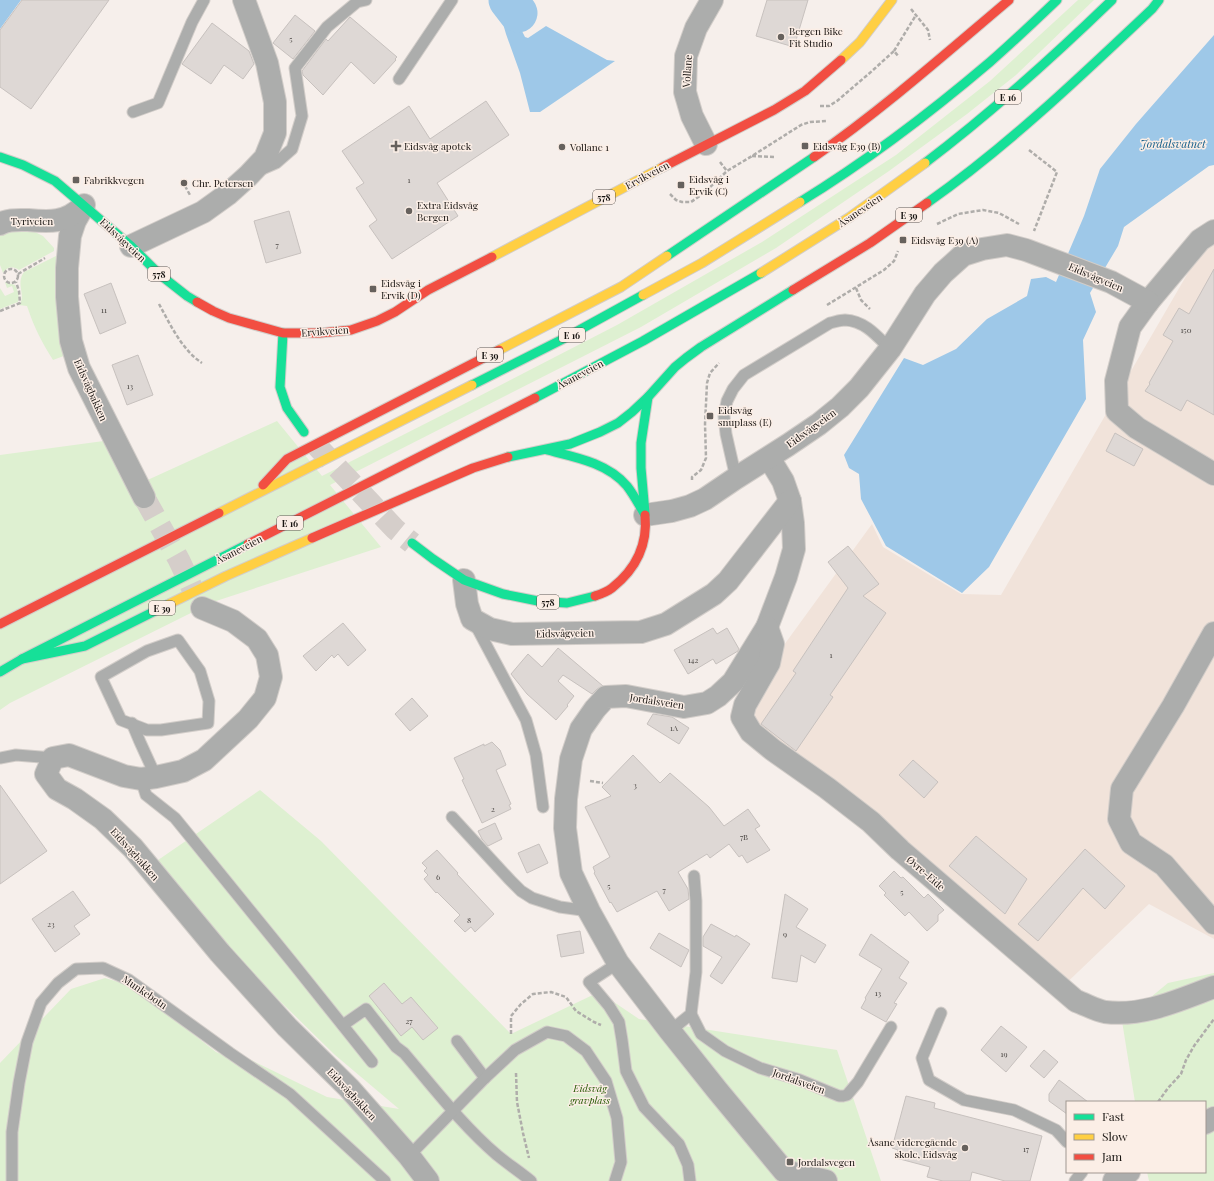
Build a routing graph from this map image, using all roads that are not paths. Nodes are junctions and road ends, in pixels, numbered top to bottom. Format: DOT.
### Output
graph roads {
  1 [pos="204,0"];
  2 [pos="244,0"];
  3 [pos="452,0"];
  4 [pos="712,0"];
  5 [pos="892,0"];
  6 [pos="1009,0"];
  7 [pos="1057,0"];
  8 [pos="1112,0"];
  9 [pos="1159,0"];
  10 [pos="359,1"];
  11 [pos="399,79"];
  12 [pos="133,112"];
  13 [pos="706,144"];
  14 [pos="0,157"];
  15 [pos="248,176"];
  16 [pos="84,205"];
  17 [pos="0,224"];
  18 [pos="1214,231"];
  19 [pos="131,246"];
  20 [pos="1148,302"];
  21 [pos="284,333"];
  22 [pos="890,349"];
  23 [pos="648,398"];
  24 [pos="304,432"];
  25 [pos="545,449"];
  26 [pos="769,458"];
  27 [pos="1214,474"];
  28 [pos="736,478"];
  29 [pos="253,496"];
  30 [pos="144,497"];
  31 [pos="790,500"];
  32 [pos="645,514"];
  33 [pos="412,543"];
  34 [pos="464,580"];
  35 [pos="202,608"];
  36 [pos="472,619"];
  37 [pos="0,624"];
  38 [pos="767,627"];
  39 [pos="1214,633"];
  40 [pos="22,659"];
  41 [pos="0,672"];
  42 [pos="132,723"];
  43 [pos="0,758"];
  44 [pos="53,758"];
  45 [pos="149,778"];
  46 [pos="543,807"];
  47 [pos="452,817"];
  48 [pos="694,876"];
  49 [pos="589,911"];
  50 [pos="1214,923"];
  51 [pos="618,963"];
  52 [pos="1214,986"];
  53 [pos="941,1013"];
  54 [pos="691,1014"];
  55 [pos="343,1024"];
  56 [pos="891,1027"];
  57 [pos="670,1031"];
  58 [pos="458,1041"];
  59 [pos="372,1062"];
  60 [pos="485,1078"];
  61 [pos="453,1110"];
  62 [pos="1066,1141"];
  63 [pos="409,1156"];
  64 [pos="1081,1173"];
  65 [pos="1127,1173"];
  66 [pos="786,1176"];
  67 [pos="12,1181"];
  68 [pos="385,1181"];
  69 [pos="428,1181"];
  70 [pos="531,1181"];
  71 [pos="615,1181"];
  72 [pos="690,1181"];
  73 [pos="826,1181"];
  74 [pos="1075,1181"];
  75 [pos="1114,1181"];
  1 -- 12 [label="lane"];
  2 -- 15 [label="street"];
  3 -- 11 [label="lane"];
  4 -- 13 [label="street, Vollane"];
  5 -- 13 [label="main road, Ervikveien / 578"];
  6 -- 29 [label="main road, E 39"];
  7 -- 29 [label="main road, E 16"];
  8 -- 40 [label="main road, Åsaneveien / E 16"];
  9 -- 23 [label="main road, E 39"];
  10 -- 15 [label="lane"];
  13 -- 21 [label="main road, Ervikveien / 578"];
  14 -- 16 [label="main road, Eidsvågveien / 578"];
  15 -- 19 [label="street"];
  16 -- 17 [label="street, Tyriveien"];
  16 -- 19 [label="main road, Eidsvågveien / 578"];
  16 -- 30 [label="street, Eidsvågbakken"];
  18 -- 20 [label="street"];
  19 -- 21 [label="main road, Eidsvågveien / 578"];
  20 -- 22 [label="street, Eidsvågveien"];
  20 -- 27 [label="street"];
  21 -- 24 [label="main road"];
  22 -- 26 [label="street, Eidsvågveien"];
  22 -- 28 [label="lane"];
  23 -- 25 [label="main road"];
  23 -- 32 [label="main road"];
  25 -- 32 [label="main road, E 39"];
  25 -- 40 [label="main road, E 39"];
  26 -- 28 [label="street, Eidsvågveien"];
  26 -- 31 [label="street, Jordalsveien"];
  28 -- 32 [label="street, Eidsvågveien"];
  29 -- 37 [label="main road, E 16"];
  31 -- 36 [label="street, Eidsvågveien"];
  31 -- 38 [label="street, Jordalsveien"];
  32 -- 34 [label="main road, 578"];
  33 -- 34 [label="main road, 578"];
  34 -- 36 [label="street"];
  35 -- 45 [label="street"];
  36 -- 46 [label="lane"];
  38 -- 49 [label="street, Jordalsveien"];
  38 -- 52 [label="street, Øvre-Eide"];
  39 -- 50 [label="street"];
  40 -- 41 [label="main road, Åsaneveien / E 16"];
  42 -- 42 [label="lane"];
  42 -- 45 [label="lane"];
  43 -- 44 [label="lane"];
  44 -- 45 [label="street"];
  44 -- 63 [label="street, Eidsvågbakken"];
  45 -- 55 [label="lane"];
  47 -- 49 [label="lane"];
  48 -- 54 [label="lane"];
  49 -- 51 [label="street, Jordalsveien"];
  51 -- 57 [label="street, Jordalsveien"];
  51 -- 72 [label="lane"];
  53 -- 62 [label="lane"];
  54 -- 56 [label="lane, Jordalsveien"];
  54 -- 57 [label="lane"];
  55 -- 59 [label="lane"];
  55 -- 61 [label="lane"];
  57 -- 66 [label="street, Jordalsveien"];
  58 -- 60 [label="lane"];
  60 -- 61 [label="lane"];
  60 -- 71 [label="lane"];
  61 -- 63 [label="lane"];
  61 -- 70 [label="lane"];
  63 -- 69 [label="street, Eidsvågbakken"];
  64 -- 74 [label="lane"];
  65 -- 75 [label="street"];
  66 -- 73 [label="street, Jordalsveien"];
  67 -- 68 [label="lane, Munkebotn"];
}
